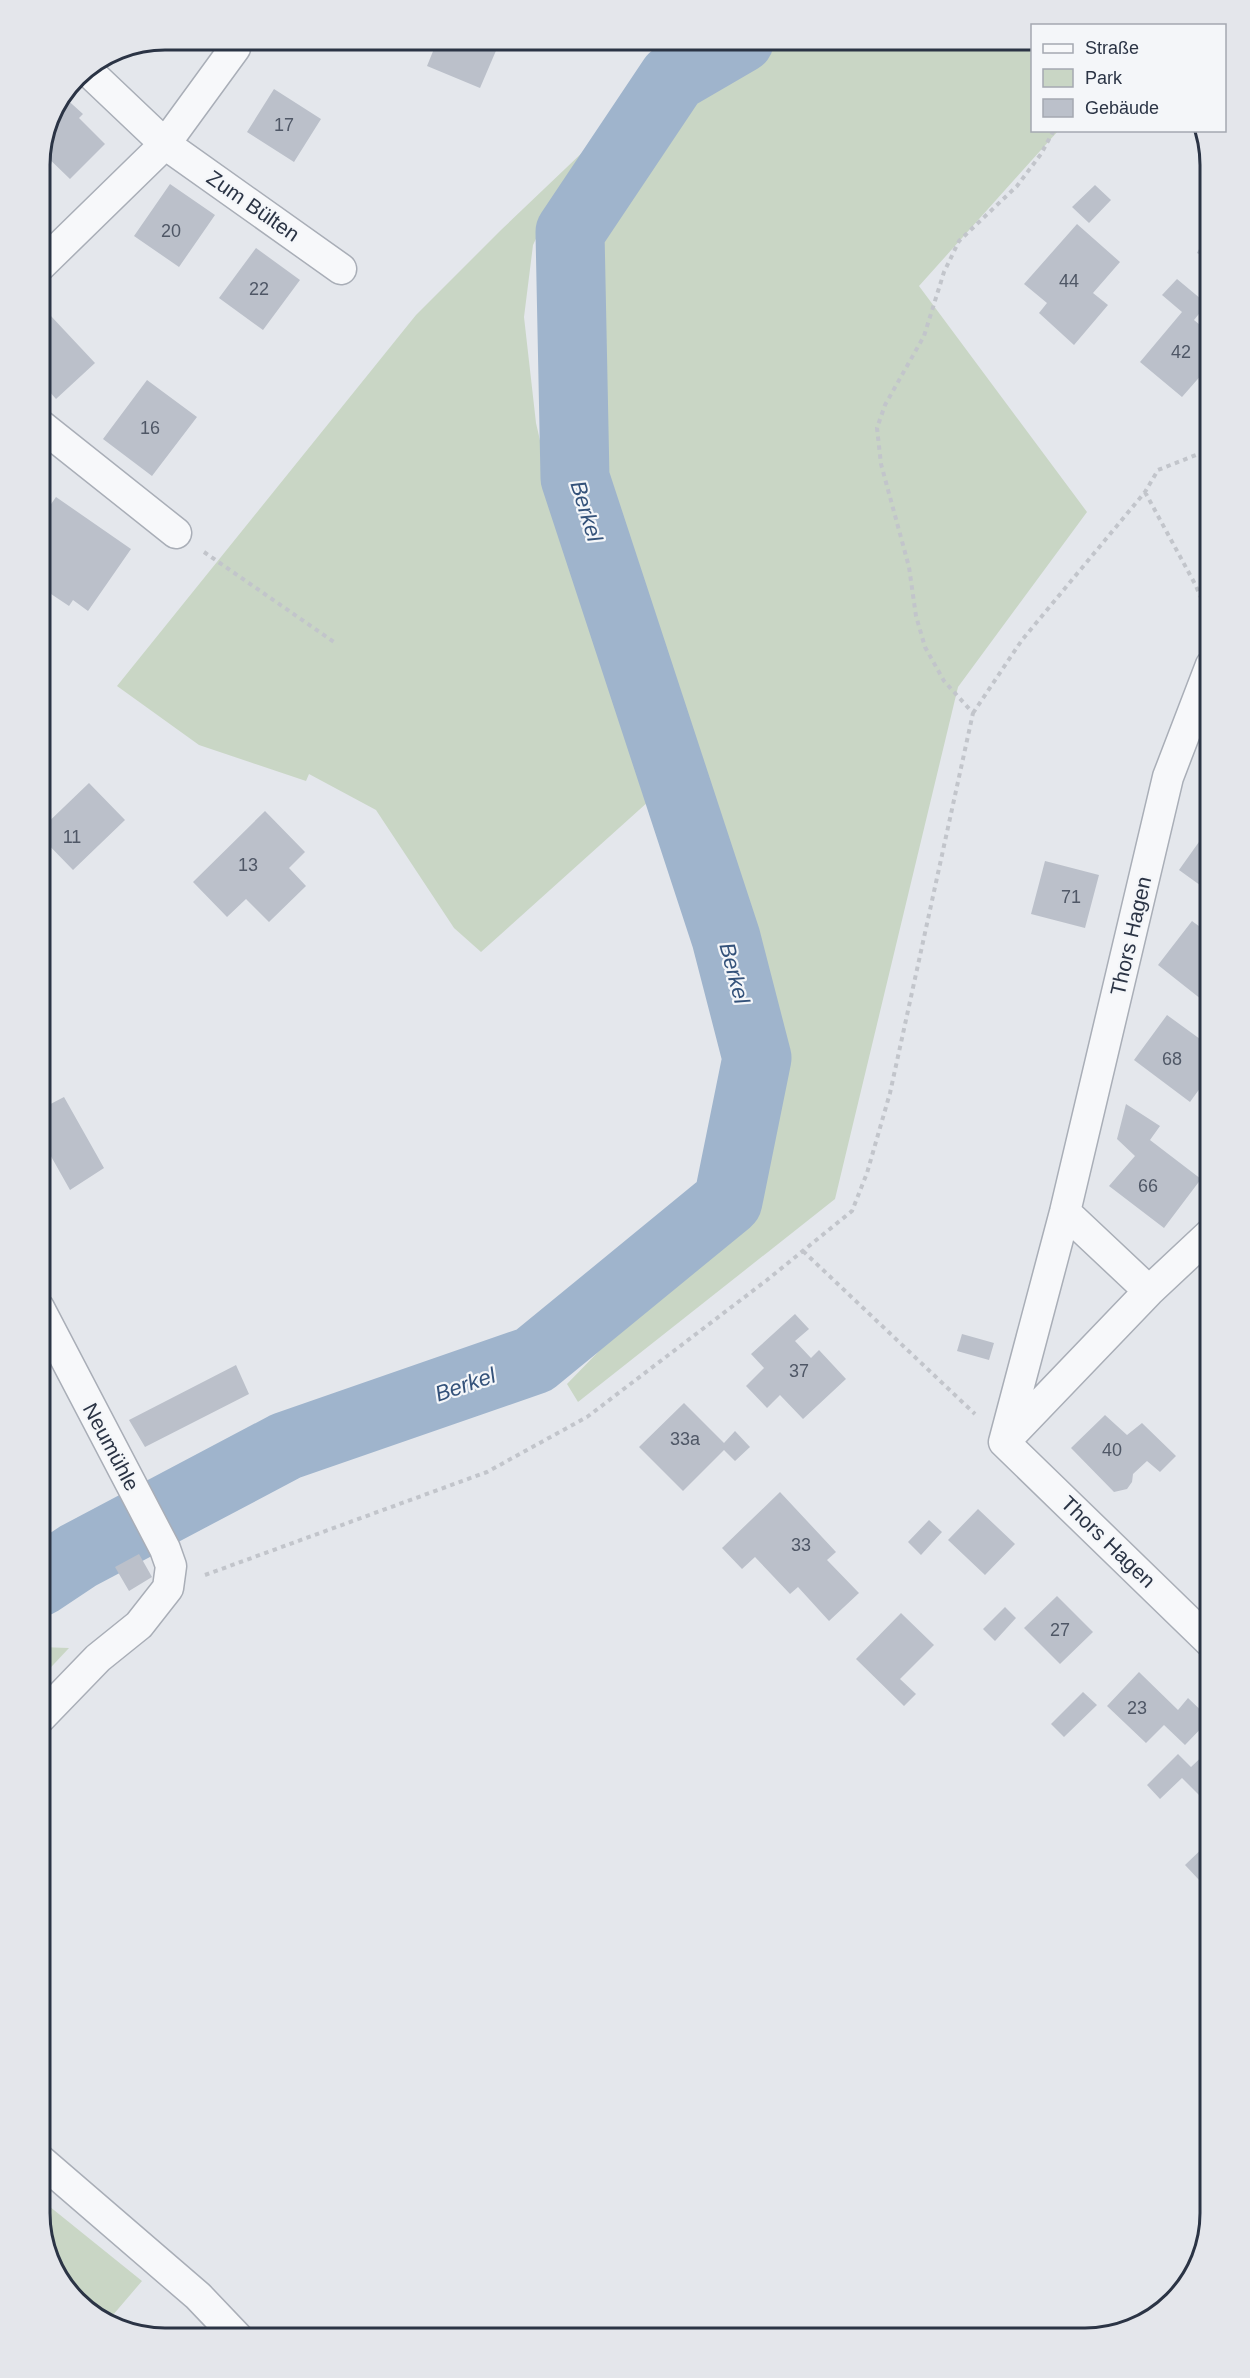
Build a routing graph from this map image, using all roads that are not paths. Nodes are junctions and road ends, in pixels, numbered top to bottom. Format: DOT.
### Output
graph roads {
  1 [pos="235,50"];
  2 [pos="93,75"];
  3 [pos="165,144"];
  4 [pos="50,256"];
  5 [pos="341,269"];
  6 [pos="50,433"];
  7 [pos="176,533"];
  8 [pos="1200,693"];
  9 [pos="1065,1212"];
  10 [pos="1200,1243"];
  11 [pos="1149,1291"];
  12 [pos="50,1329"];
  13 [pos="1004,1442"];
  14 [pos="1200,1632"];
  15 [pos="50,1708"];
  16 [pos="50,2168"];
  17 [pos="229,2328"];
  1 -- 3 [label="street"];
  2 -- 3 [label="street, Zum Bülten"];
  3 -- 4 [label="street"];
  3 -- 5 [label="street, Zum Bülten"];
  6 -- 7 [label="street"];
  8 -- 9 [label="street, Thors Hagen"];
  9 -- 11 [label="street"];
  9 -- 13 [label="street, Thors Hagen"];
  10 -- 11 [label="street"];
  11 -- 13 [label="street"];
  12 -- 15 [label="street, Neumühle"];
  13 -- 14 [label="street, Thors Hagen"];
  16 -- 17 [label="street"];
}
